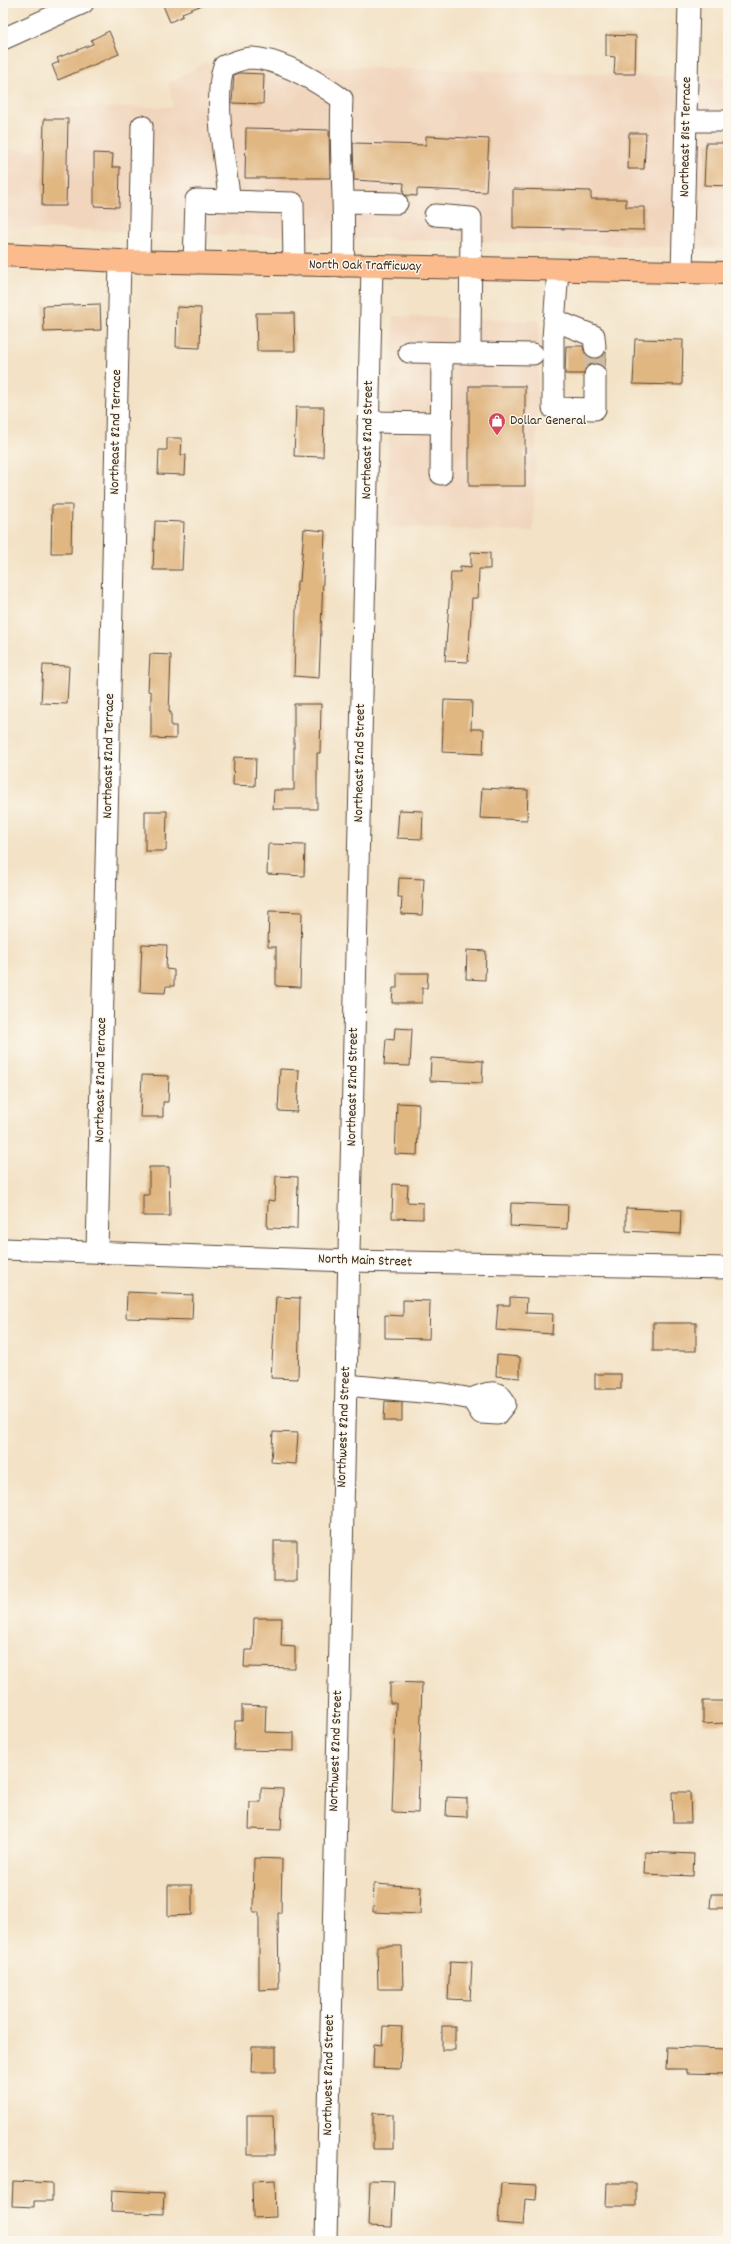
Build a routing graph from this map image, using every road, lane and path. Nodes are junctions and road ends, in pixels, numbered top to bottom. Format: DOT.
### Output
graph roads {
  1 [pos="83,3"];
  2 [pos="689,3"];
  3 [pos="3,39"];
  4 [pos="686,121"];
  5 [pos="728,121"];
  6 [pos="142,126"];
  7 [pos="230,201"];
  8 [pos="344,202"];
  9 [pos="397,203"];
  10 [pos="435,215"];
  11 [pos="3,256"];
  12 [pos="130,262"];
  13 [pos="194,263"];
  14 [pos="294,265"];
  15 [pos="343,266"];
  16 [pos="372,266"];
  17 [pos="472,268"];
  18 [pos="558,270"];
  19 [pos="682,272"];
  20 [pos="728,273"];
  21 [pos="554,320"];
  22 [pos="595,347"];
  23 [pos="409,352"];
  24 [pos="442,353"];
  25 [pos="470,353"];
  26 [pos="533,354"];
  27 [pos="595,375"];
  28 [pos="368,422"];
  29 [pos="442,423"];
  30 [pos="441,474"];
  31 [pos="3,1249"];
  32 [pos="97,1251"];
  33 [pos="349,1260"];
  34 [pos="728,1268"];
  35 [pos="346,1385"];
  36 [pos="472,1399"];
  37 [pos="326,2241"];
  1 -- 3 [label="street"];
  2 -- 4 [label="street, Northeast 81st Terrace"];
  4 -- 5 [label="street"];
  4 -- 19 [label="street, Northeast 81st Terrace"];
  6 -- 12 [label="street, Northeast 82nd Terrace"];
  7 -- 8 [label="street"];
  7 -- 13 [label="street"];
  7 -- 14 [label="street"];
  8 -- 9 [label="street"];
  8 -- 15 [label="street"];
  10 -- 17 [label="street"];
  11 -- 12 [label="main road, North Oak Trafficway"];
  12 -- 13 [label="main road, North Oak Trafficway"];
  12 -- 32 [label="street, Northeast 82nd Terrace"];
  13 -- 14 [label="main road, North Oak Trafficway"];
  14 -- 15 [label="main road, North Oak Trafficway"];
  15 -- 16 [label="main road, North Oak Trafficway"];
  16 -- 17 [label="main road, North Oak Trafficway"];
  16 -- 28 [label="street, Northeast 82nd Street"];
  17 -- 18 [label="main road, North Oak Trafficway"];
  17 -- 25 [label="street"];
  18 -- 19 [label="main road, North Oak Trafficway"];
  18 -- 21 [label="street"];
  19 -- 20 [label="main road, North Oak Trafficway"];
  21 -- 22 [label="street"];
  21 -- 27 [label="street"];
  23 -- 24 [label="street"];
  24 -- 25 [label="street"];
  24 -- 29 [label="street"];
  25 -- 26 [label="street"];
  28 -- 29 [label="street"];
  28 -- 33 [label="street, Northeast 82nd Street"];
  29 -- 30 [label="street"];
  31 -- 32 [label="street, North Main Street"];
  32 -- 33 [label="street, North Main Street"];
  33 -- 34 [label="street, North Main Street"];
  33 -- 35 [label="street, Northwest 82nd Street"];
  35 -- 36 [label="street"];
  35 -- 37 [label="street, Northwest 82nd Street"];
}
